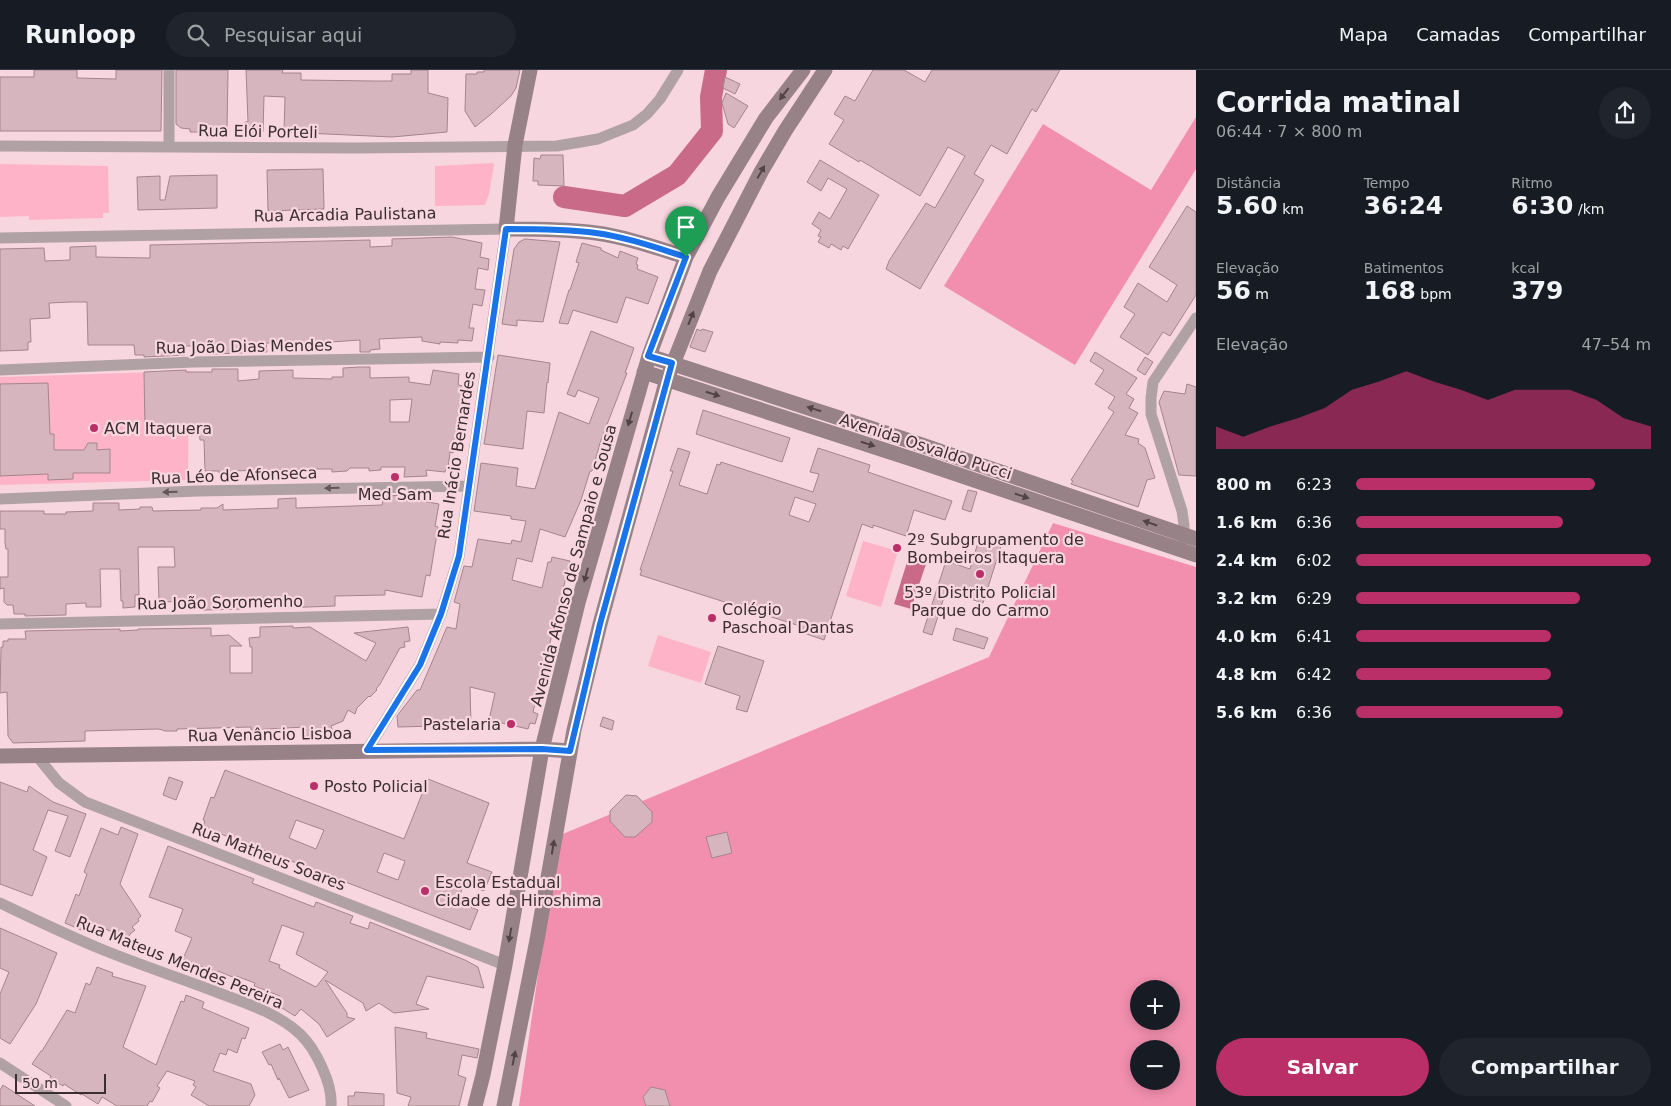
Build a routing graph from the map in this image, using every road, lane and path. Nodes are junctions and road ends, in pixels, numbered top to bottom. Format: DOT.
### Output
graph roads {
  1 [pos="169,70"];
  2 [pos="530,70"];
  3 [pos="678,70"];
  4 [pos="803,70"];
  5 [pos="825,70"];
  6 [pos="766,118"];
  7 [pos="785,130"];
  8 [pos="515,145"];
  9 [pos="0,146"];
  10 [pos="169,146"];
  11 [pos="506,229"];
  12 [pos="0,238"];
  13 [pos="686,257"];
  14 [pos="1196,318"];
  15 [pos="648,356"];
  16 [pos="489,357"];
  17 [pos="672,363"];
  18 [pos="0,370"];
  19 [pos="644,372"];
  20 [pos="667,379"];
  21 [pos="468,486"];
  22 [pos="0,499"];
  23 [pos="1190,537"];
  24 [pos="1189,553"];
  25 [pos="441,614"];
  26 [pos="0,624"];
  27 [pos="542,749"];
  28 [pos="367,750"];
  29 [pos="570,751"];
  30 [pos="36,755"];
  31 [pos="0,756"];
  32 [pos="0,904"];
  33 [pos="505,965"];
  34 [pos="0,1063"];
  35 [pos="66,1106"];
  36 [pos="331,1106"];
  37 [pos="475,1106"];
  38 [pos="504,1106"];
  1 -- 10 [label="street"];
  2 -- 8 [label="main road, Rua Inácio Bernardes"];
  3 -- 8 [label="street, Rua Elói Porteli"];
  4 -- 6 [label="main road, Avenida Afonso de Sampaio e Sousa, one-way"];
  5 -- 7 [label="main road"];
  6 -- 7 [label="main road"];
  6 -- 13 [label="main road, Avenida Afonso de Sampaio e Sousa"];
  17 -- 7 [label="main road, one-way"];
  8 -- 10 [label="street, Rua Elói Porteli"];
  8 -- 11 [label="main road, Rua Inácio Bernardes"];
  9 -- 10 [label="street, Rua Elói Porteli"];
  11 -- 12 [label="street, Rua Arcadia Paulistana"];
  11 -- 13 [label="main road, Rua Arcadia Paulistana"];
  11 -- 16 [label="street, Rua Inácio Bernardes"];
  13 -- 15 [label="main road, Avenida Afonso de Sampaio e Sousa"];
  14 -- 23 [label="street"];
  15 -- 17 [label="main road, Avenida Osvaldo Pucci"];
  15 -- 19 [label="main road, Avenida Afonso de Sampaio e Sousa"];
  16 -- 18 [label="street, Rua João Dias Mendes"];
  16 -- 21 [label="street, Rua Inácio Bernardes"];
  17 -- 20 [label="main road"];
  23 -- 17 [label="main road, Avenida Osvaldo Pucci, one-way"];
  19 -- 20 [label="main road, Avenida Osvaldo Pucci"];
  19 -- 27 [label="main road, Avenida Afonso de Sampaio e Sousa, one-way"];
  20 -- 24 [label="main road, Avenida Osvaldo Pucci, one-way"];
  20 -- 29 [label="main road"];
  21 -- 22 [label="street, Rua Léo de Afonseca, one-way"];
  21 -- 25 [label="street, Rua Inácio Bernardes"];
  23 -- 24 [label="street"];
  25 -- 26 [label="street, Rua João Soromenho"];
  25 -- 28 [label="street, Rua Inácio Bernardes"];
  27 -- 28 [label="main road, Rua Venâncio Lisboa"];
  27 -- 29 [label="main road, Rua Venâncio Lisboa"];
  27 -- 33 [label="main road, Avenida Afonso de Sampaio e Sousa, one-way"];
  28 -- 30 [label="main road, Rua Venâncio Lisboa"];
  38 -- 29 [label="main road, one-way"];
  30 -- 31 [label="main road, Rua Venâncio Lisboa"];
  30 -- 33 [label="street, Rua Matheus Soares"];
  32 -- 36 [label="street, Rua Mateus Mendes Pereira"];
  33 -- 37 [label="main road, Avenida Afonso de Sampaio e Sousa"];
  34 -- 35 [label="street"];
}
